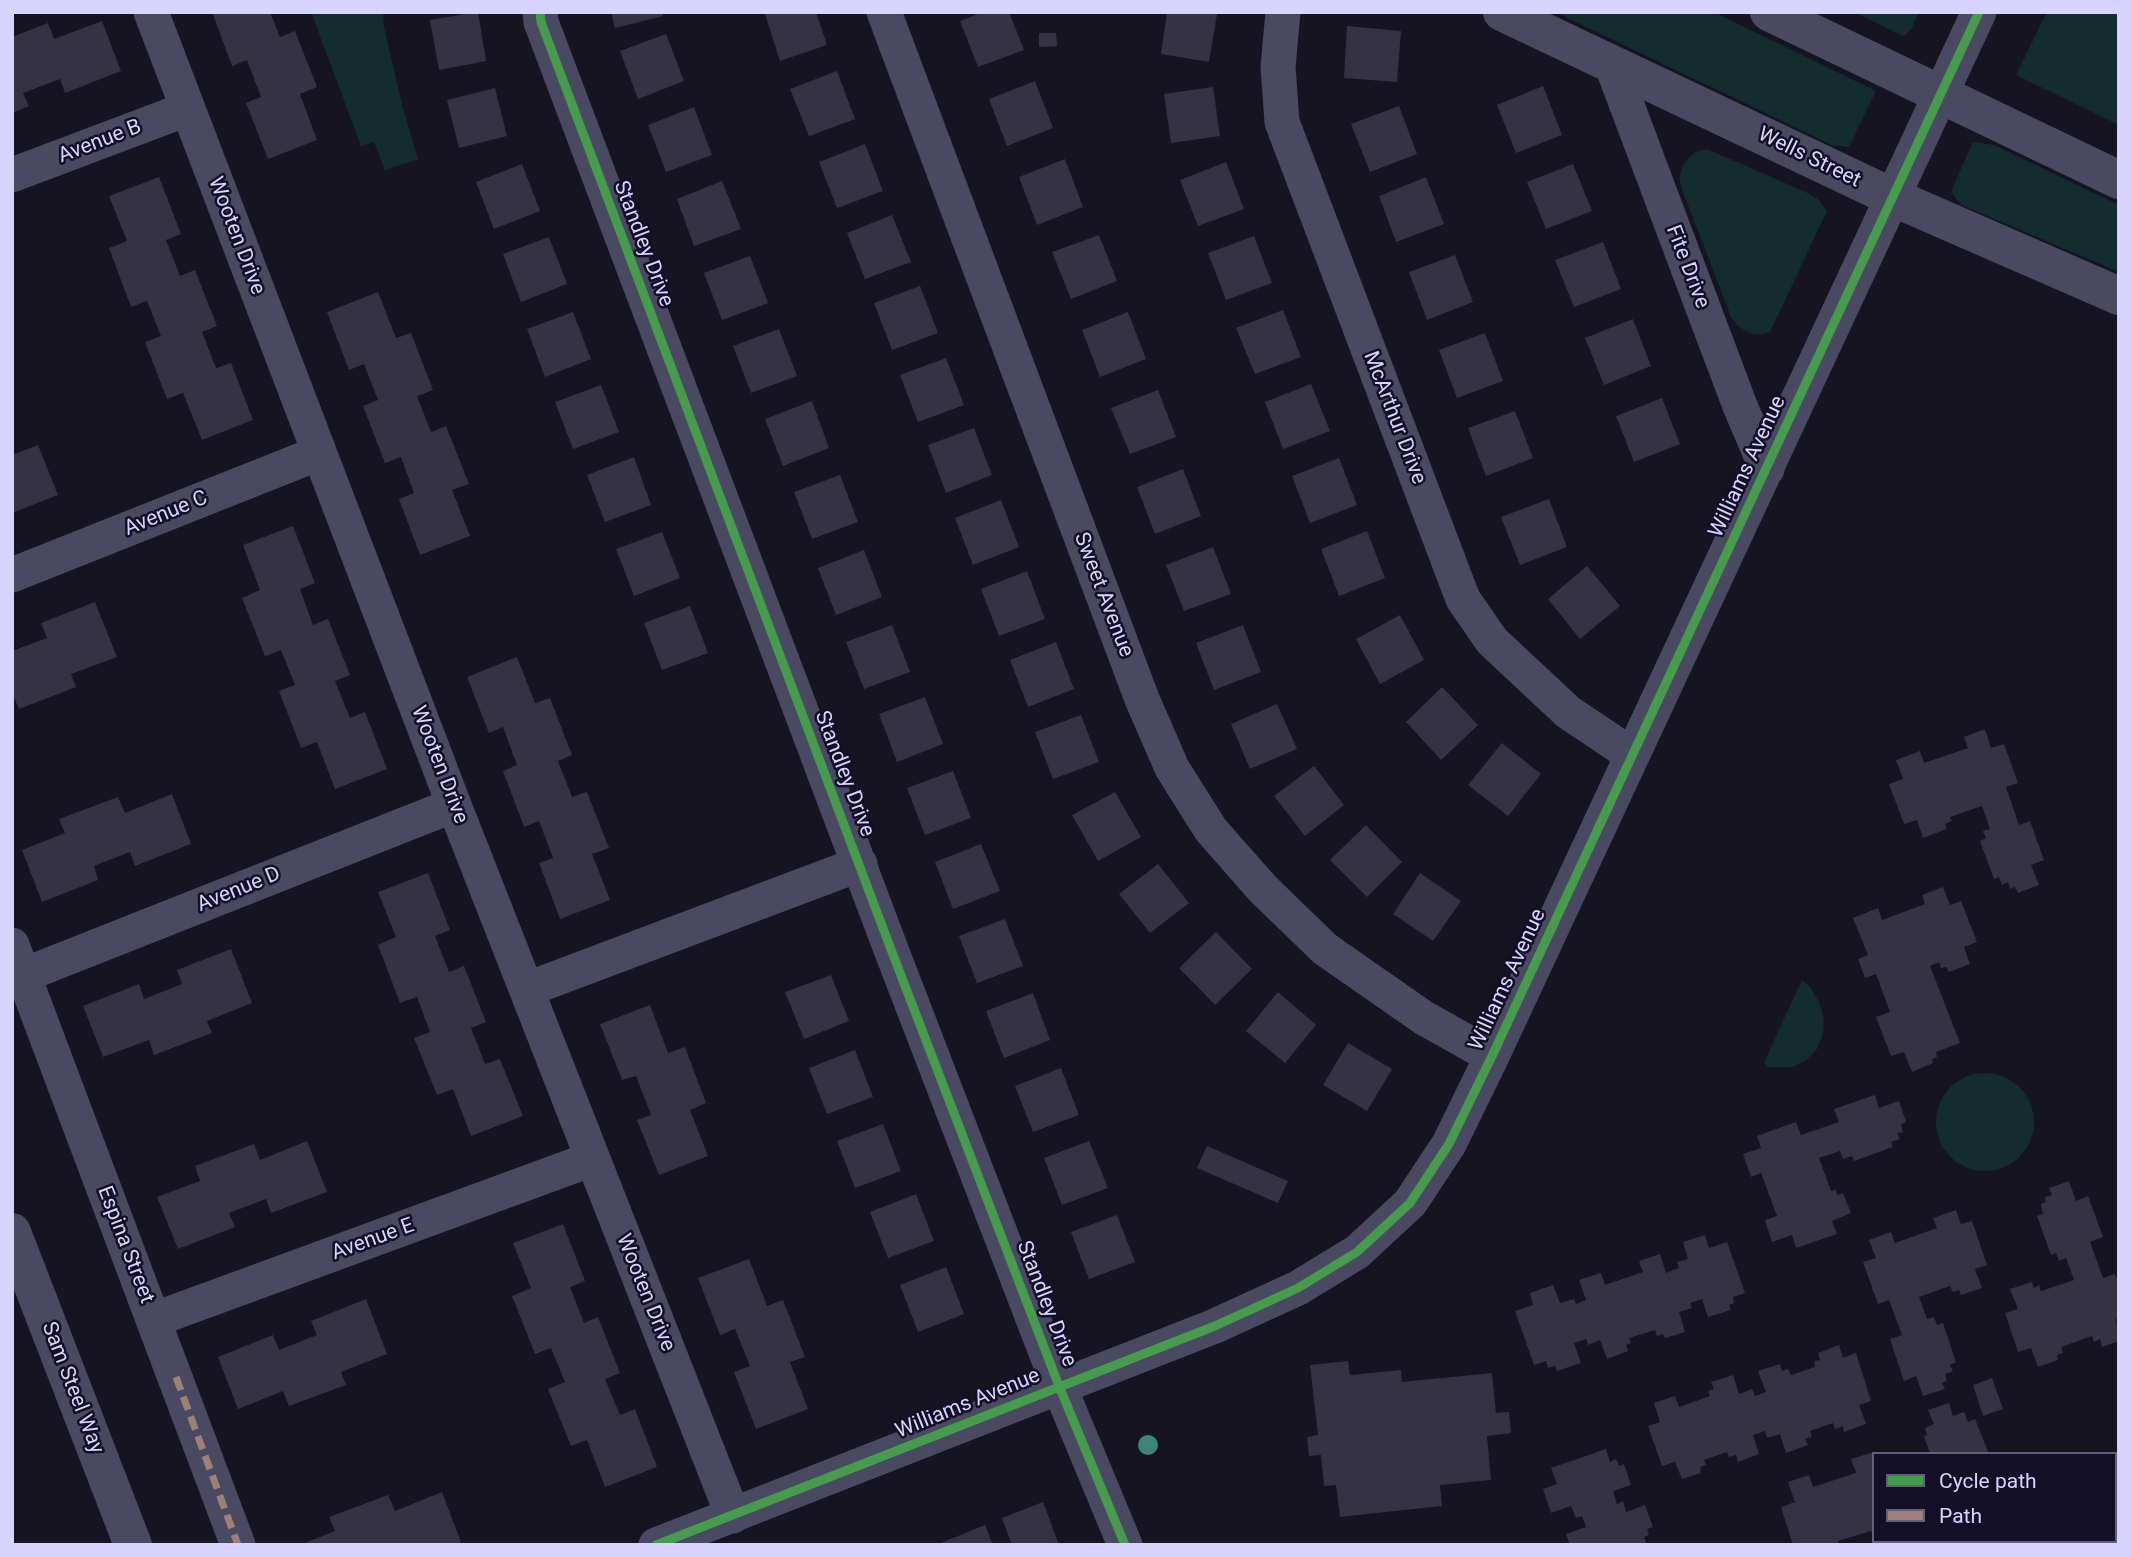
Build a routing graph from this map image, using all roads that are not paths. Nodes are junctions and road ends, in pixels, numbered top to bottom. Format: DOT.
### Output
graph roads {
  1 [pos="151,12"];
  2 [pos="540,12"];
  3 [pos="884,12"];
  4 [pos="1283,12"];
  5 [pos="1502,12"];
  6 [pos="1769,12"];
  7 [pos="1979,12"];
  8 [pos="1611,64"];
  9 [pos="1939,94"];
  10 [pos="187,109"];
  11 [pos="12,175"];
  12 [pos="2119,180"];
  13 [pos="1892,197"];
  14 [pos="2119,296"];
  15 [pos="319,453"];
  16 [pos="1767,468"];
  17 [pos="12,575"];
  18 [pos="1632,755"];
  19 [pos="454,804"];
  20 [pos="860,863"];
  21 [pos="18,960"];
  22 [pos="528,989"];
  23 [pos="1492,1056"];
  24 [pos="592,1159"];
  25 [pos="12,1232"];
  26 [pos="153,1320"];
  27 [pos="1059,1386"];
  28 [pos="733,1516"];
  29 [pos="133,1545"];
  30 [pos="238,1545"];
  31 [pos="656,1545"];
  32 [pos="1125,1545"];
  1 -- 10 [label="street, Wooten Drive"];
  2 -- 20 [label="street, Standley Drive"];
  3 -- 23 [label="street, Sweet Avenue"];
  4 -- 18 [label="street, McArthur Drive"];
  5 -- 8 [label="street, Wells Street"];
  6 -- 9 [label="street"];
  7 -- 9 [label="street, Williams Avenue"];
  8 -- 13 [label="street, Wells Street"];
  8 -- 16 [label="street, Fite Drive"];
  9 -- 12 [label="street"];
  9 -- 13 [label="street, Williams Avenue"];
  10 -- 11 [label="street, Avenue B"];
  10 -- 15 [label="street, Wooten Drive"];
  13 -- 14 [label="street, Wells Street"];
  13 -- 16 [label="street, Williams Avenue"];
  15 -- 17 [label="street, Avenue C"];
  15 -- 19 [label="street, Wooten Drive"];
  16 -- 18 [label="street, Williams Avenue"];
  18 -- 23 [label="street, Williams Avenue"];
  19 -- 21 [label="street, Avenue D"];
  19 -- 22 [label="street, Wooten Drive"];
  20 -- 22 [label="street"];
  20 -- 27 [label="street, Standley Drive"];
  21 -- 26 [label="street, Espina Street"];
  22 -- 24 [label="street, Wooten Drive"];
  23 -- 27 [label="street, Williams Avenue"];
  24 -- 26 [label="street, Avenue E"];
  24 -- 28 [label="street, Wooten Drive"];
  25 -- 29 [label="street, Sam Steel Way"];
  26 -- 30 [label="street, Espina Street"];
  27 -- 28 [label="street, Williams Avenue"];
  27 -- 32 [label="street, Standley Drive"];
  28 -- 31 [label="street, Williams Avenue"];
}
